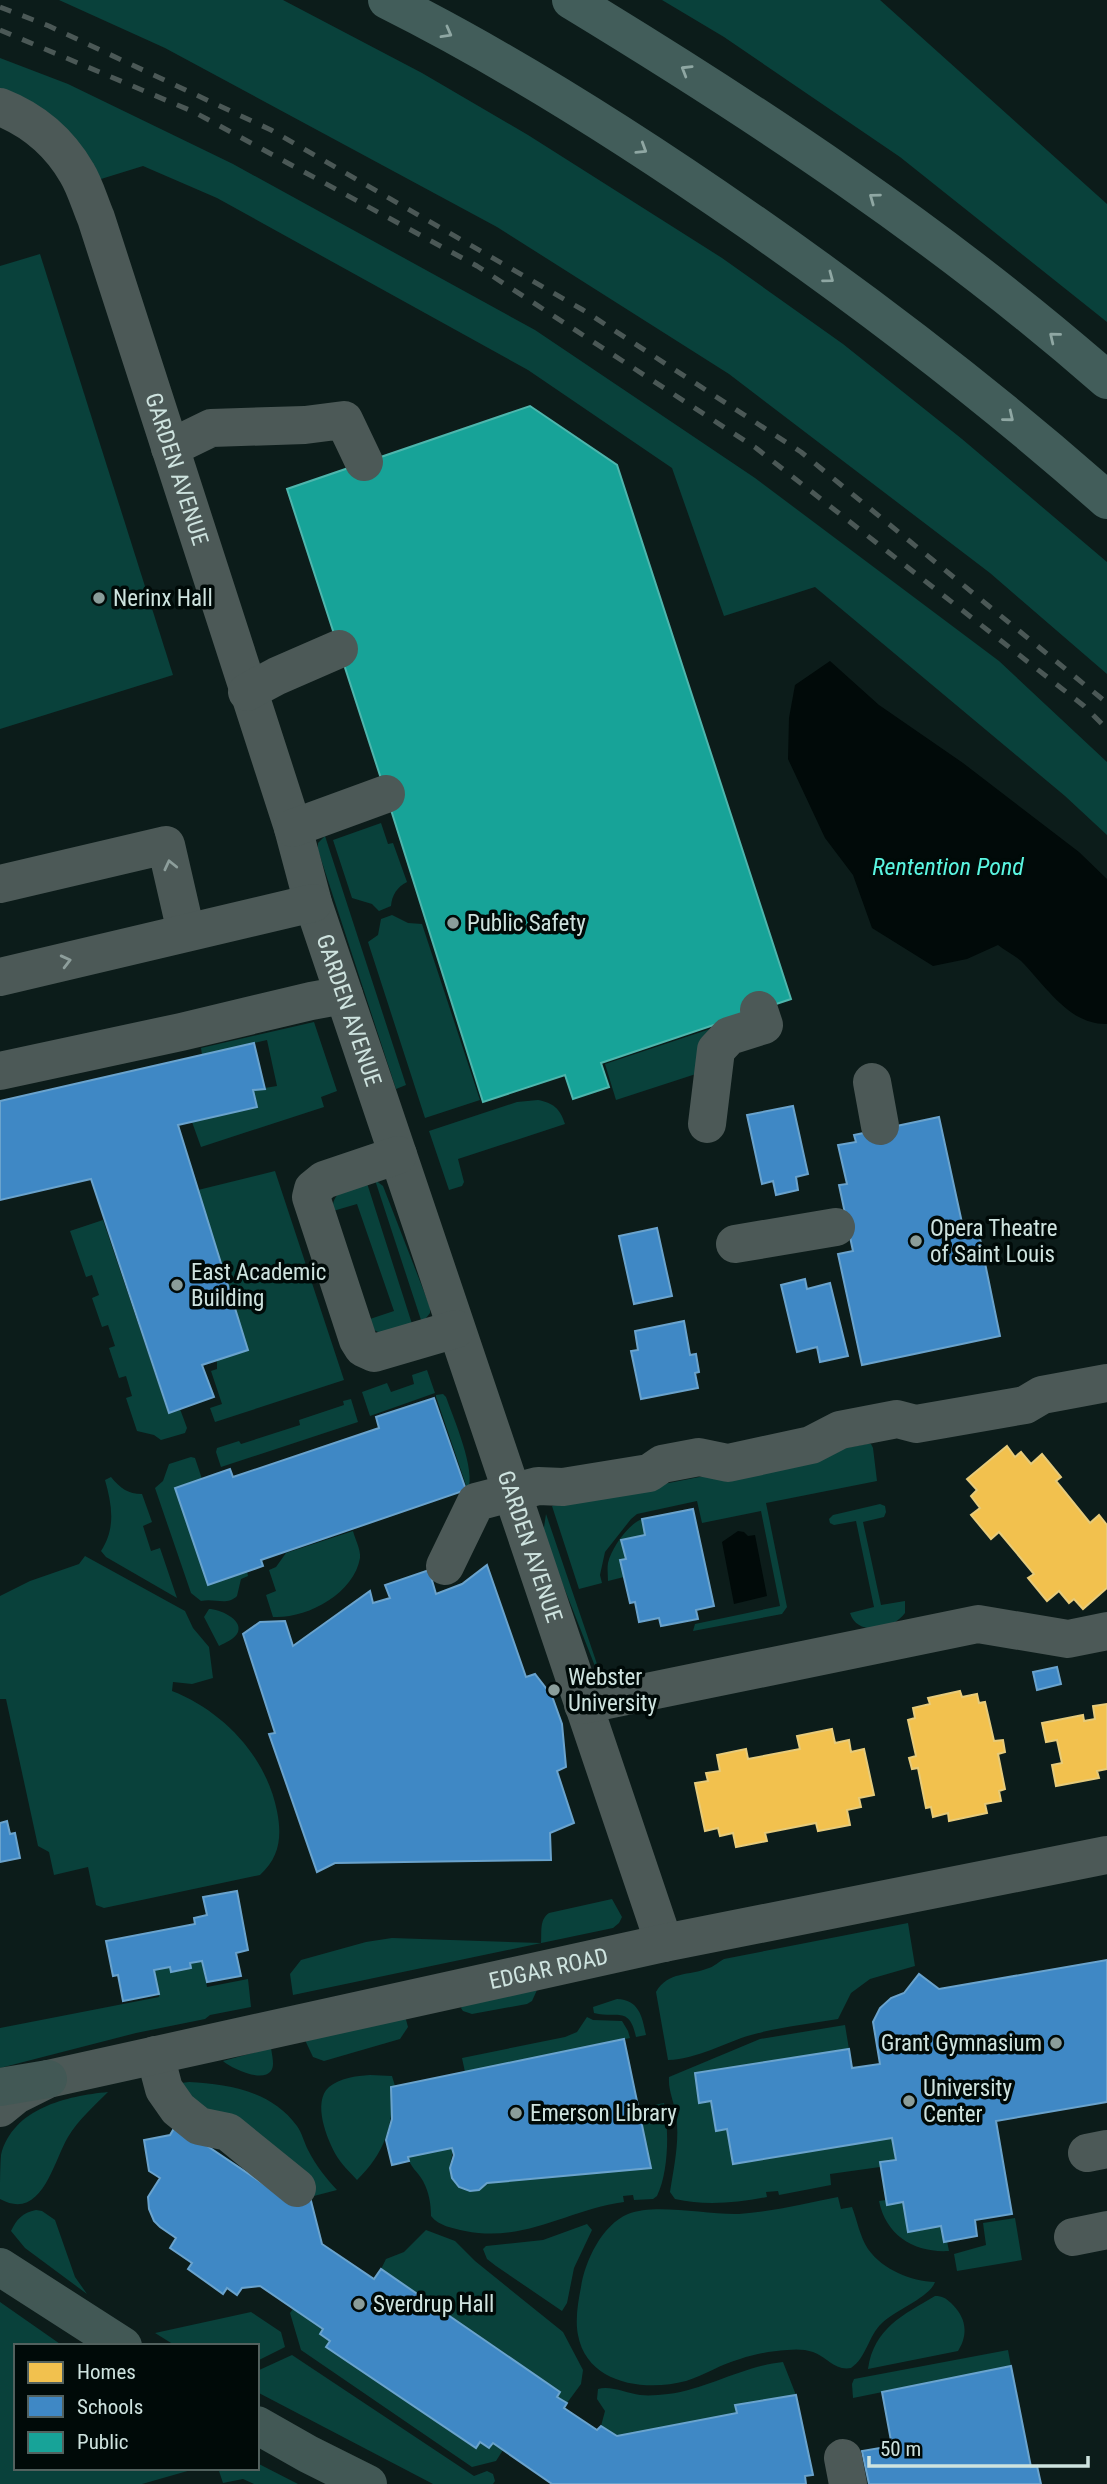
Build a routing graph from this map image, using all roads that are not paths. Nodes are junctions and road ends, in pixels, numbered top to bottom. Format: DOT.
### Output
graph roads {
  1 [pos="387,0"];
  2 [pos="571,0"];
  3 [pos="0,107"];
  4 [pos="1107,380"];
  5 [pos="170,448"];
  6 [pos="364,462"];
  7 [pos="1107,500"];
  8 [pos="339,649"];
  9 [pos="247,692"];
  10 [pos="386,794"];
  11 [pos="293,828"];
  12 [pos="0,884"];
  13 [pos="313,903"];
  14 [pos="186,932"];
  15 [pos="0,976"];
  16 [pos="344,995"];
  17 [pos="759,1010"];
  18 [pos="0,1071"];
  19 [pos="872,1082"];
  20 [pos="707,1124"];
  21 [pos="880,1126"];
  22 [pos="397,1155"];
  23 [pos="836,1227"];
  24 [pos="735,1244"];
  25 [pos="456,1329"];
  26 [pos="1107,1383"];
  27 [pos="527,1488"];
  28 [pos="445,1566"];
  29 [pos="1107,1631"];
  30 [pos="583,1705"];
  31 [pos="1107,1855"];
  32 [pos="664,1943"];
  33 [pos="155,2055"];
  34 [pos="48,2079"];
  35 [pos="0,2087"];
  36 [pos="0,2108"];
  37 [pos="297,2188"];
  38 [pos="0,2267"];
  39 [pos="120,2344"];
  40 [pos="259,2426"];
  41 [pos="368,2484"];
  1 -- 7 [label="highway, one-way"];
  4 -- 2 [label="highway, one-way"];
  3 -- 5 [label="street, GARDEN AVENUE"];
  5 -- 6 [label="street"];
  5 -- 9 [label="street, GARDEN AVENUE"];
  8 -- 9 [label="street"];
  9 -- 11 [label="street, GARDEN AVENUE"];
  10 -- 11 [label="street"];
  11 -- 13 [label="street, GARDEN AVENUE"];
  14 -- 12 [label="street, one-way"];
  13 -- 14 [label="street"];
  13 -- 16 [label="street, GARDEN AVENUE"];
  15 -- 14 [label="street, one-way"];
  16 -- 18 [label="street"];
  16 -- 22 [label="street, GARDEN AVENUE"];
  17 -- 20 [label="street"];
  19 -- 21 [label="street"];
  22 -- 25 [label="street, GARDEN AVENUE"];
  22 -- 25 [label="street"];
  23 -- 24 [label="street"];
  25 -- 27 [label="street, GARDEN AVENUE"];
  26 -- 27 [label="street"];
  27 -- 28 [label="street"];
  27 -- 30 [label="street, GARDEN AVENUE"];
  29 -- 30 [label="street"];
  30 -- 32 [label="street, GARDEN AVENUE"];
  31 -- 32 [label="street, EDGAR ROAD"];
  32 -- 33 [label="street, EDGAR ROAD"];
  33 -- 34 [label="street, EDGAR ROAD"];
  33 -- 37 [label="street"];
  34 -- 35 [label="main road"];
  34 -- 36 [label="street, EDGAR ROAD"];
  38 -- 39 [label="main road"];
  40 -- 41 [label="main road"];
}
